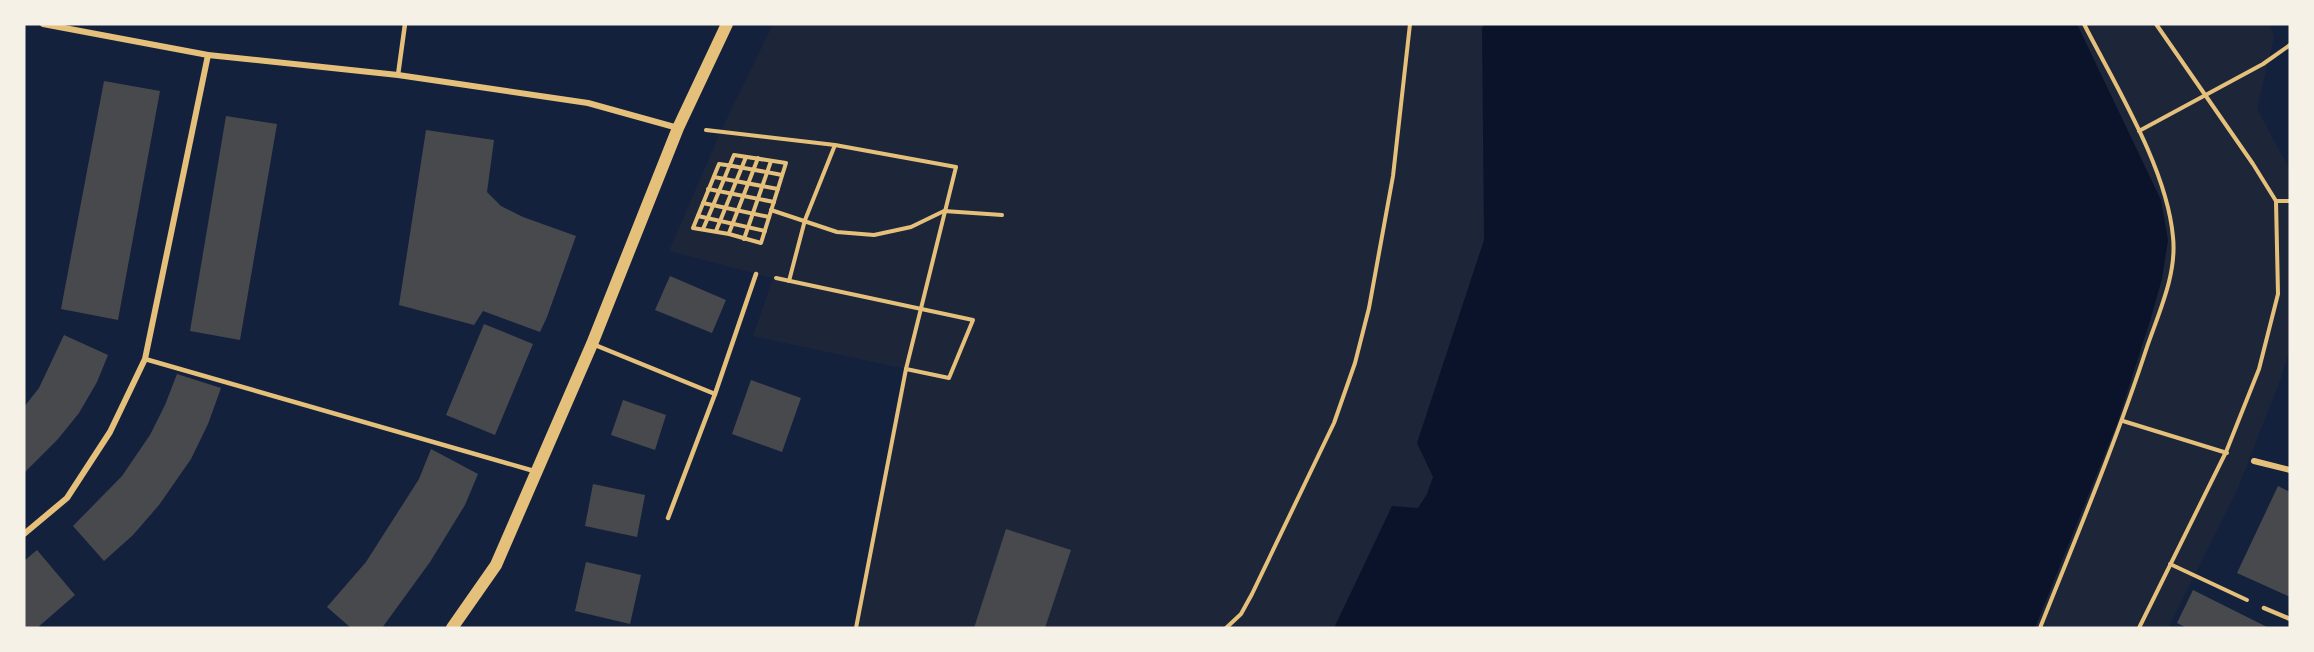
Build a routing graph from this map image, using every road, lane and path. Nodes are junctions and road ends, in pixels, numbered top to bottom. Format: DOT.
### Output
graph roads {
  1 [pos="43,24"];
  2 [pos="405,24"];
  3 [pos="727,24"];
  4 [pos="1410,24"];
  5 [pos="2084,24"];
  6 [pos="2156,24"];
  7 [pos="2290,45"];
  8 [pos="208,55"];
  9 [pos="398,75"];
  10 [pos="2204,96"];
  11 [pos="678,128"];
  12 [pos="2139,131"];
  13 [pos="836,145"];
  14 [pos="746,157"];
  15 [pos="758,159"];
  16 [pos="771,161"];
  17 [pos="730,165"];
  18 [pos="742,168"];
  19 [pos="754,170"];
  20 [pos="767,172"];
  21 [pos="782,175"];
  22 [pos="714,177"];
  23 [pos="724,179"];
  24 [pos="736,181"];
  25 [pos="749,184"];
  26 [pos="762,186"];
  27 [pos="708,189"];
  28 [pos="778,189"];
  29 [pos="719,191"];
  30 [pos="731,194"];
  31 [pos="744,196"];
  32 [pos="758,199"];
  33 [pos="2276,201"];
  34 [pos="2290,201"];
  35 [pos="774,202"];
  36 [pos="703,203"];
  37 [pos="713,205"];
  38 [pos="725,207"];
  39 [pos="738,210"];
  40 [pos="771,210"];
  41 [pos="944,211"];
  42 [pos="753,214"];
  43 [pos="1002,215"];
  44 [pos="698,216"];
  45 [pos="769,217"];
  46 [pos="708,218"];
  47 [pos="805,220"];
  48 [pos="720,221"];
  49 [pos="734,223"];
  50 [pos="748,227"];
  51 [pos="703,229"];
  52 [pos="716,231"];
  53 [pos="765,231"];
  54 [pos="729,234"];
  55 [pos="744,239"];
  56 [pos="756,274"];
  57 [pos="789,281"];
  58 [pos="922,308"];
  59 [pos="592,344"];
  60 [pos="145,359"];
  61 [pos="906,369"];
  62 [pos="715,394"];
  63 [pos="2123,421"];
  64 [pos="2226,452"];
  65 [pos="2254,461"];
  66 [pos="2290,471"];
  67 [pos="536,472"];
  68 [pos="668,518"];
  69 [pos="24,534"];
  70 [pos="2170,564"];
  71 [pos="2264,608"];
  72 [pos="2290,619"];
  73 [pos="452,628"];
  74 [pos="856,628"];
  75 [pos="1226,628"];
  76 [pos="2040,628"];
  77 [pos="2139,628"];
  1 -- 8 [label="street"];
  2 -- 9 [label="lane"];
  3 -- 11 [label="main road"];
  4 -- 75 [label="path"];
  5 -- 12 [label="path"];
  6 -- 10 [label="path"];
  7 -- 10 [label="path"];
  8 -- 9 [label="street"];
  8 -- 60 [label="street"];
  9 -- 11 [label="street"];
  10 -- 12 [label="path"];
  10 -- 33 [label="path"];
  11 -- 13 [label="path"];
  11 -- 59 [label="main road"];
  12 -- 63 [label="path"];
  13 -- 41 [label="path"];
  13 -- 47 [label="path"];
  14 -- 15 [label="path"];
  14 -- 17 [label="path"];
  14 -- 18 [label="path"];
  15 -- 16 [label="path"];
  15 -- 19 [label="path"];
  16 -- 20 [label="path"];
  16 -- 21 [label="path"];
  17 -- 18 [label="path"];
  17 -- 22 [label="path"];
  17 -- 23 [label="path"];
  18 -- 19 [label="path"];
  18 -- 24 [label="path"];
  19 -- 20 [label="path"];
  19 -- 25 [label="path"];
  20 -- 21 [label="path"];
  20 -- 26 [label="path"];
  21 -- 28 [label="path"];
  22 -- 23 [label="path"];
  22 -- 27 [label="path"];
  23 -- 24 [label="path"];
  23 -- 29 [label="path"];
  24 -- 25 [label="path"];
  24 -- 30 [label="path"];
  25 -- 26 [label="path"];
  25 -- 31 [label="path"];
  26 -- 28 [label="path"];
  26 -- 32 [label="path"];
  27 -- 29 [label="path"];
  27 -- 36 [label="path"];
  28 -- 35 [label="path"];
  29 -- 30 [label="path"];
  29 -- 37 [label="path"];
  30 -- 31 [label="path"];
  30 -- 38 [label="path"];
  31 -- 32 [label="path"];
  31 -- 39 [label="path"];
  32 -- 35 [label="path"];
  32 -- 42 [label="path"];
  33 -- 34 [label="path"];
  33 -- 64 [label="path"];
  35 -- 40 [label="path"];
  36 -- 37 [label="path"];
  36 -- 44 [label="path"];
  37 -- 38 [label="path"];
  37 -- 46 [label="path"];
  38 -- 39 [label="path"];
  38 -- 48 [label="path"];
  39 -- 42 [label="path"];
  39 -- 49 [label="path"];
  40 -- 45 [label="path"];
  40 -- 47 [label="path"];
  41 -- 43 [label="path"];
  41 -- 47 [label="path"];
  41 -- 58 [label="path"];
  42 -- 45 [label="path"];
  42 -- 50 [label="path"];
  44 -- 46 [label="path"];
  44 -- 51 [label="path"];
  45 -- 53 [label="path"];
  46 -- 48 [label="path"];
  46 -- 51 [label="path"];
  47 -- 57 [label="path"];
  48 -- 49 [label="path"];
  48 -- 52 [label="path"];
  49 -- 50 [label="path"];
  49 -- 54 [label="path"];
  50 -- 53 [label="path"];
  50 -- 55 [label="path"];
  51 -- 52 [label="path"];
  52 -- 54 [label="path"];
  53 -- 55 [label="path"];
  54 -- 55 [label="path"];
  56 -- 57 [label="path"];
  56 -- 62 [label="lane"];
  57 -- 58 [label="path"];
  58 -- 61 [label="path"];
  58 -- 61 [label="path"];
  59 -- 62 [label="lane"];
  59 -- 67 [label="main road"];
  60 -- 67 [label="lane"];
  60 -- 69 [label="street"];
  61 -- 74 [label="path"];
  62 -- 68 [label="lane"];
  63 -- 64 [label="path"];
  63 -- 76 [label="path"];
  64 -- 70 [label="path"];
  65 -- 66 [label="street"];
  67 -- 73 [label="main road"];
  70 -- 71 [label="path"];
  70 -- 77 [label="path"];
  71 -- 72 [label="lane"];
}
